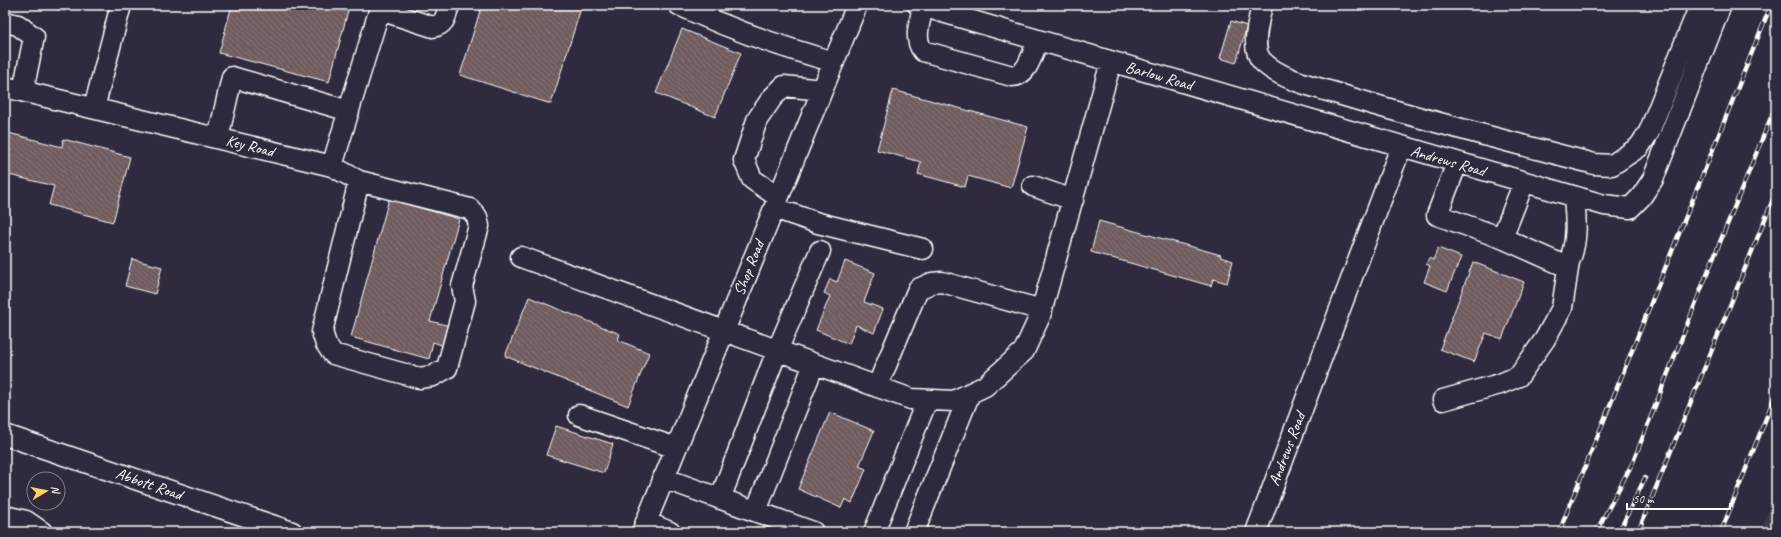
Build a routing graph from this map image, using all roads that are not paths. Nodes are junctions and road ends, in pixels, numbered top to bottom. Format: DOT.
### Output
graph roads {
  1 [pos="121,5"];
  2 [pos="449,5"];
  3 [pos="679,5"];
  4 [pos="857,5"];
  5 [pos="1262,5"];
  6 [pos="1700,5"];
  7 [pos="1722,5"];
  8 [pos="920,6"];
  9 [pos="380,8"];
  10 [pos="5,22"];
  11 [pos="1038,40"];
  12 [pos="834,62"];
  13 [pos="1112,62"];
  14 [pos="14,89"];
  15 [pos="822,90"];
  16 [pos="94,108"];
  17 [pos="349,111"];
  18 [pos="218,138"];
  19 [pos="1401,147"];
  20 [pos="1457,163"];
  21 [pos="332,166"];
  22 [pos="359,181"];
  23 [pos="1524,182"];
  24 [pos="1033,186"];
  25 [pos="1574,197"];
  26 [pos="1072,200"];
  27 [pos="776,202"];
  28 [pos="1502,238"];
  29 [pos="923,249"];
  30 [pos="820,252"];
  31 [pos="522,257"];
  32 [pos="1569,262"];
  33 [pos="1042,310"];
  34 [pos="723,331"];
  35 [pos="777,351"];
  36 [pos="814,364"];
  37 [pos="877,387"];
  38 [pos="970,393"];
  39 [pos="927,400"];
  40 [pos="1443,400"];
  41 [pos="578,415"];
  42 [pos="5,435"];
  43 [pos="676,448"];
  44 [pos="663,478"];
  45 [pos="720,498"];
  46 [pos="756,512"];
  47 [pos="5,516"];
  48 [pos="644,527"];
  49 [pos="42,532"];
  50 [pos="292,532"];
  51 [pos="670,532"];
  52 [pos="813,532"];
  53 [pos="874,532"];
  54 [pos="914,532"];
  55 [pos="1256,532"];
  1 -- 16 [label="street"];
  2 -- 9 [label="street"];
  3 -- 12 [label="street"];
  4 -- 12 [label="street, Shop Road"];
  5 -- 6 [label="street"];
  7 -- 25 [label="street, Andrews Road"];
  8 -- 11 [label="street, Barlow Road"];
  8 -- 11 [label="street"];
  9 -- 17 [label="street"];
  10 -- 14 [label="street"];
  11 -- 13 [label="street, Barlow Road"];
  12 -- 15 [label="street, Shop Road"];
  13 -- 19 [label="street, Barlow Road"];
  13 -- 26 [label="street"];
  14 -- 16 [label="street, Key Road"];
  15 -- 27 [label="street, Shop Road"];
  15 -- 27 [label="street"];
  16 -- 18 [label="street, Key Road"];
  17 -- 18 [label="street"];
  17 -- 21 [label="street"];
  18 -- 21 [label="street, Key Road"];
  19 -- 20 [label="street, Andrews Road"];
  19 -- 55 [label="street, Andrews Road"];
  20 -- 23 [label="street, Andrews Road"];
  20 -- 28 [label="street"];
  21 -- 22 [label="street, Key Road"];
  22 -- 22 [label="street, Key Road"];
  23 -- 25 [label="street, Andrews Road"];
  23 -- 28 [label="street"];
  24 -- 26 [label="street"];
  25 -- 32 [label="street"];
  26 -- 33 [label="street"];
  27 -- 29 [label="street"];
  27 -- 34 [label="street, Shop Road"];
  28 -- 32 [label="street"];
  30 -- 35 [label="street"];
  31 -- 34 [label="street"];
  32 -- 40 [label="street"];
  33 -- 37 [label="street"];
  33 -- 38 [label="street"];
  34 -- 35 [label="street"];
  34 -- 43 [label="street, Shop Road"];
  35 -- 36 [label="street"];
  35 -- 45 [label="street"];
  36 -- 37 [label="street"];
  36 -- 46 [label="street"];
  37 -- 39 [label="street"];
  38 -- 39 [label="street"];
  38 -- 54 [label="street"];
  39 -- 53 [label="street"];
  41 -- 43 [label="street"];
  42 -- 50 [label="street, Abbott Road"];
  43 -- 44 [label="street, Shop Road"];
  44 -- 45 [label="street"];
  44 -- 48 [label="street, Shop Road"];
  45 -- 46 [label="street"];
  46 -- 52 [label="street"];
  47 -- 49 [label="street"];
  48 -- 51 [label="street"];
}
